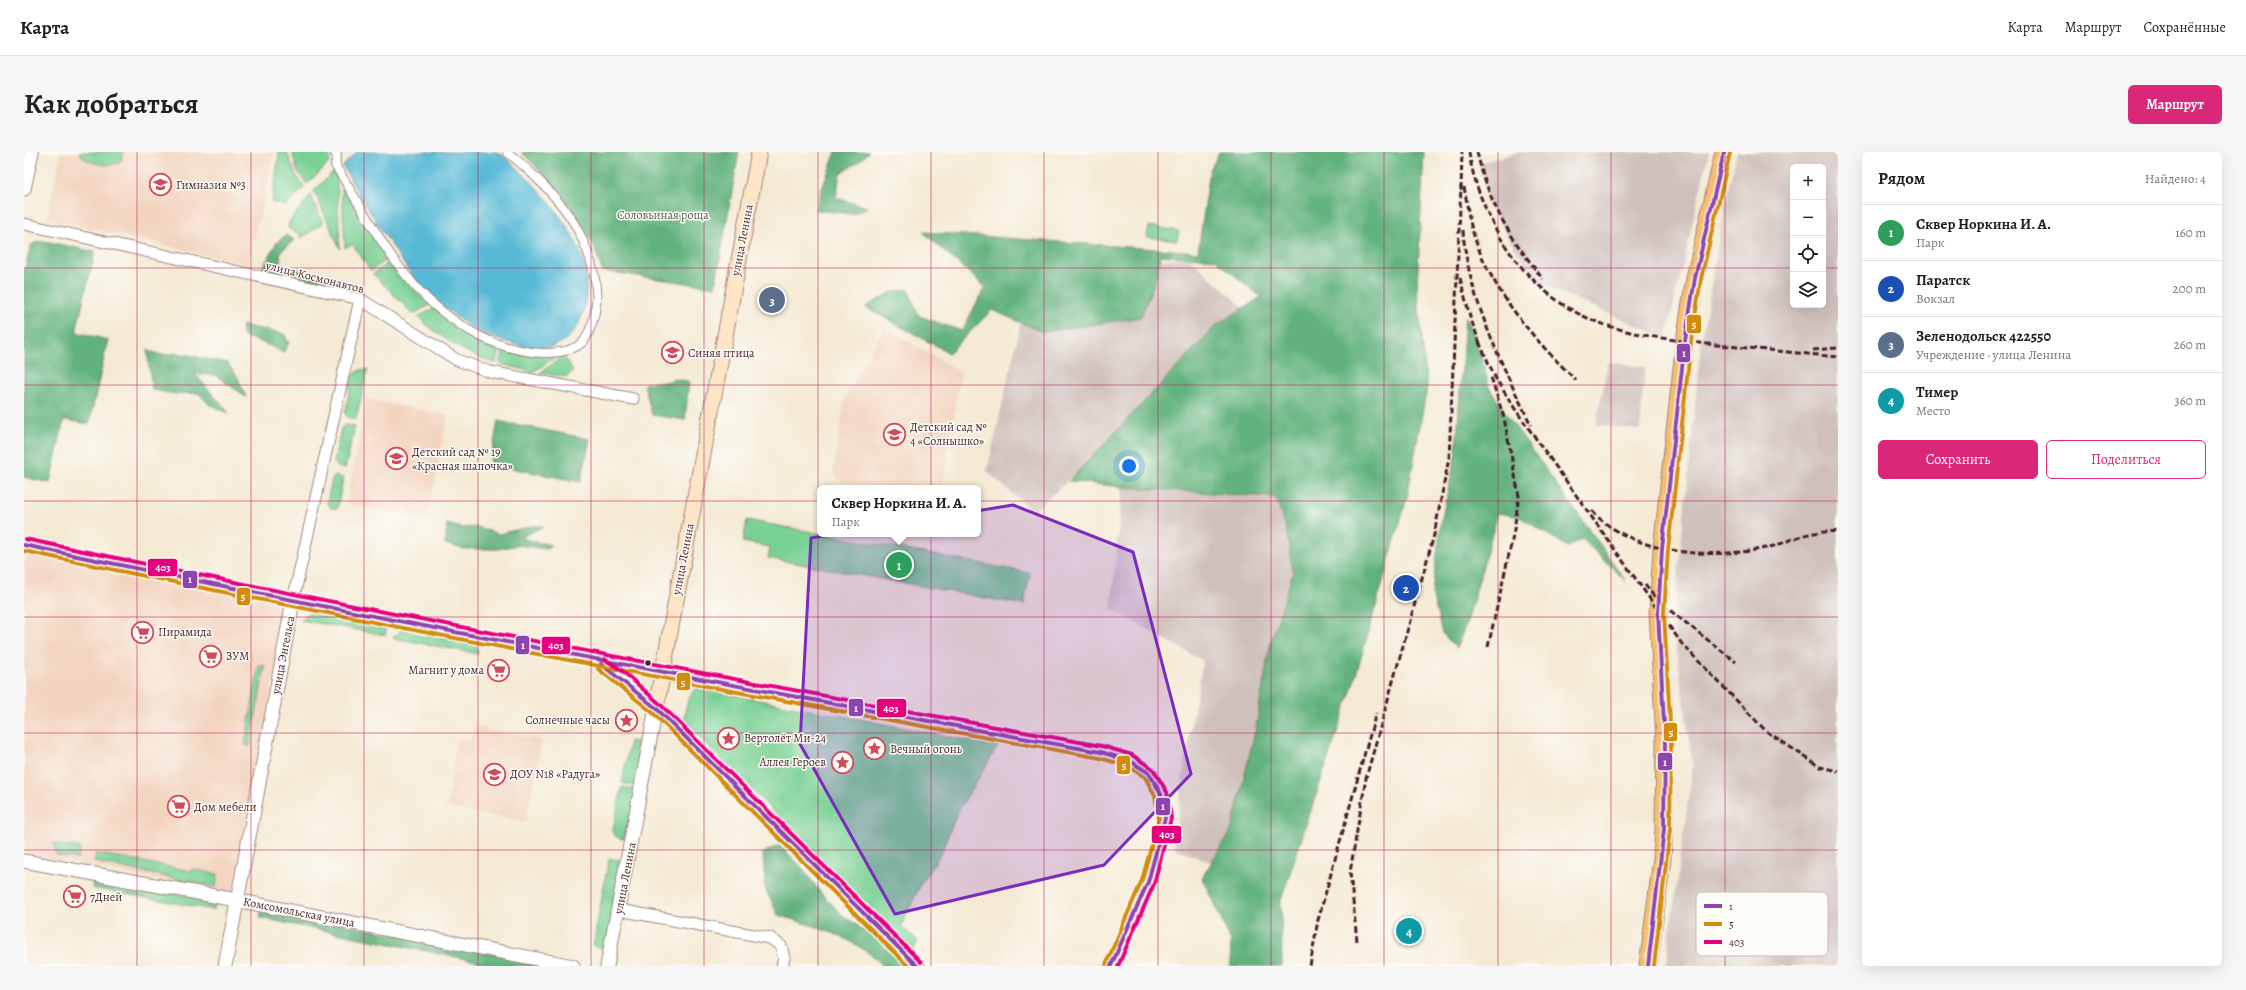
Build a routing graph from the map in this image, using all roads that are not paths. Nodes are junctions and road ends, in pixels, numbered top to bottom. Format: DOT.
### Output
graph roads {
  1 [pos="32,152"];
  2 [pos="507,152"];
  3 [pos="759,152"];
  4 [pos="1724,152"];
  5 [pos="337,153"];
  6 [pos="24,189"];
  7 [pos="24,224"];
  8 [pos="360,299"];
  9 [pos="633,399"];
  10 [pos="24,544"];
  11 [pos="293,601"];
  12 [pos="594,660"];
  13 [pos="662,673"];
  14 [pos="656,708"];
  15 [pos="24,861"];
  16 [pos="236,900"];
  17 [pos="619,910"];
  18 [pos="783,962"];
  19 [pos="225,966"];
  20 [pos="573,966"];
  21 [pos="608,966"];
  22 [pos="917,966"];
  23 [pos="1111,966"];
  24 [pos="1648,966"];
  1 -- 6 [label="street"];
  2 -- 5 [label="street"];
  3 -- 13 [label="main road, улица Ленина"];
  4 -- 24 [label="main road"];
  7 -- 8 [label="street, улица Космонавтов"];
  8 -- 9 [label="street, улица Космонавтов"];
  8 -- 11 [label="street, улица Энгельса"];
  10 -- 11 [label="street"];
  11 -- 12 [label="street"];
  11 -- 16 [label="street, улица Энгельса"];
  12 -- 13 [label="street"];
  12 -- 14 [label="street"];
  13 -- 14 [label="main road, улица Ленина"];
  13 -- 23 [label="main road"];
  14 -- 17 [label="street, улица Ленина"];
  14 -- 22 [label="main road"];
  15 -- 16 [label="street, Комсомольская улица"];
  16 -- 19 [label="street, улица Энгельса"];
  16 -- 20 [label="street, Комсомольская улица"];
  17 -- 18 [label="street"];
  17 -- 21 [label="street, улица Ленина"];
}
